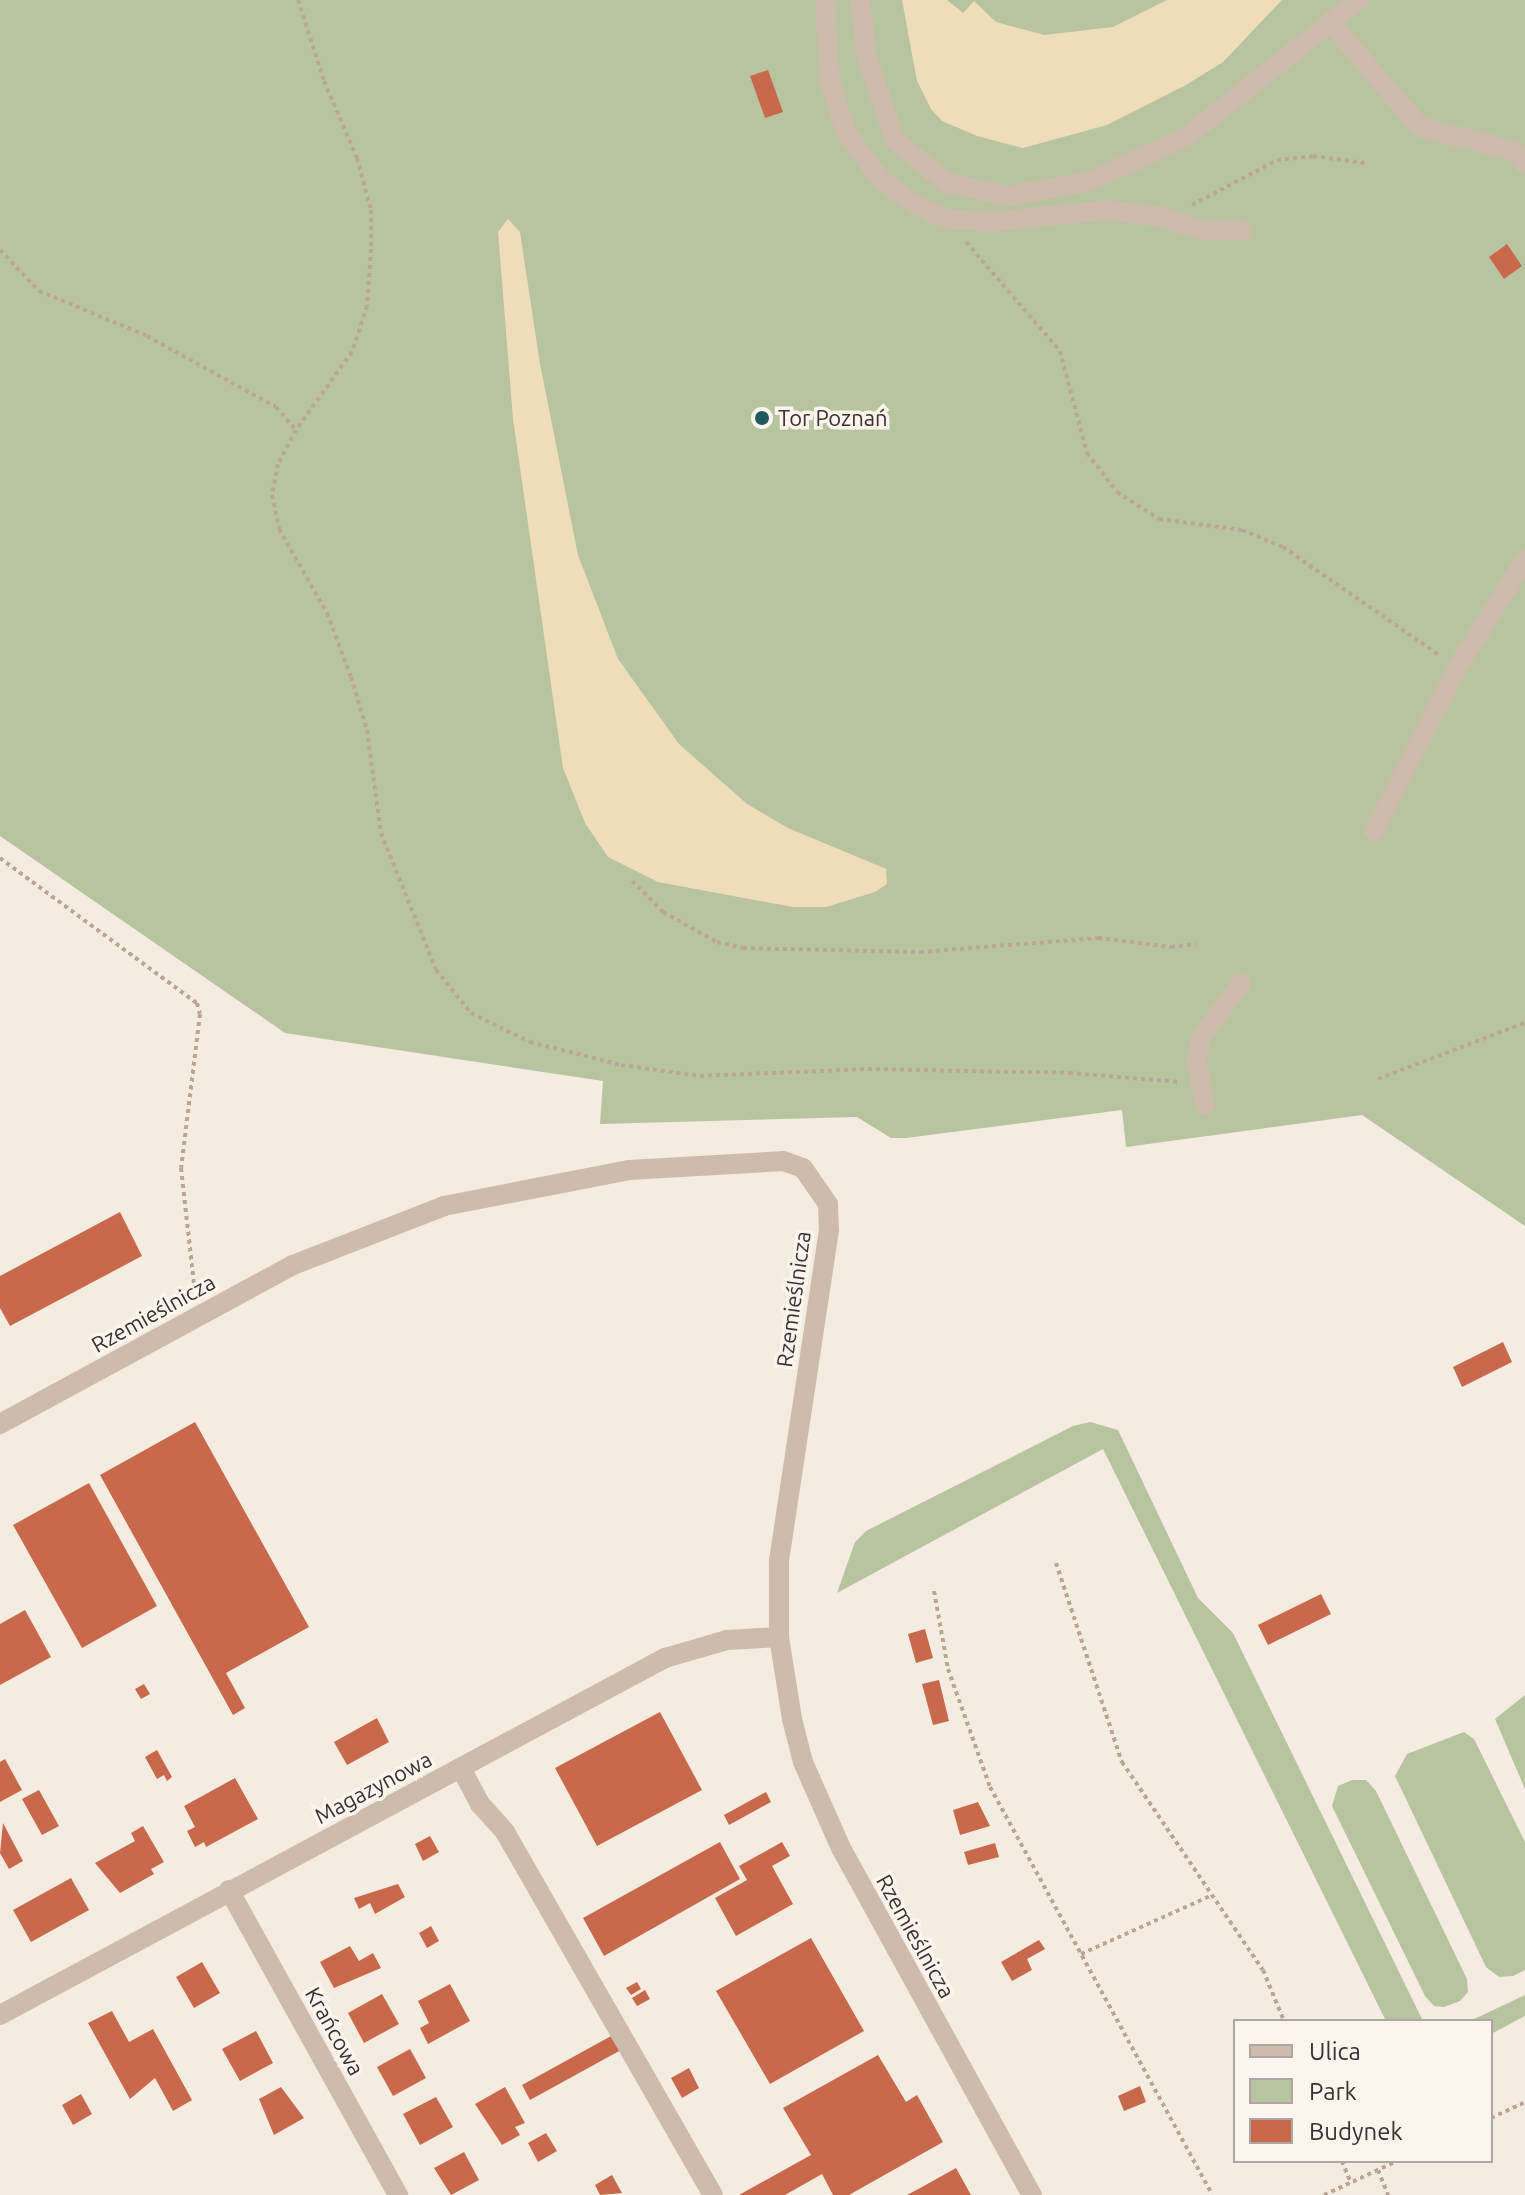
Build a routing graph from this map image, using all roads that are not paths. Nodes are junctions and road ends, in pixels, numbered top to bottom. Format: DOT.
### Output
graph roads {
  1 [pos="825,0"];
  2 [pos="860,0"];
  3 [pos="1359,0"];
  4 [pos="1331,23"];
  5 [pos="1525,164"];
  6 [pos="1242,231"];
  7 [pos="1525,560"];
  8 [pos="1374,831"];
  9 [pos="1241,984"];
  10 [pos="1205,1105"];
  11 [pos="0,1424"];
  12 [pos="779,1637"];
  13 [pos="461,1768"];
  14 [pos="229,1890"];
  15 [pos="0,2015"];
  16 [pos="398,2195"];
  17 [pos="713,2195"];
  18 [pos="1032,2195"];
  1 -- 6 [label="street"];
  2 -- 4 [label="street"];
  3 -- 4 [label="street"];
  4 -- 5 [label="street"];
  7 -- 8 [label="street"];
  9 -- 10 [label="street"];
  11 -- 12 [label="street, Rzemieślnicza"];
  12 -- 13 [label="street, Magazynowa"];
  12 -- 18 [label="street, Rzemieślnicza"];
  13 -- 14 [label="street, Magazynowa"];
  13 -- 17 [label="street"];
  14 -- 15 [label="street, Magazynowa"];
  14 -- 16 [label="street, Krańcowa"];
}
